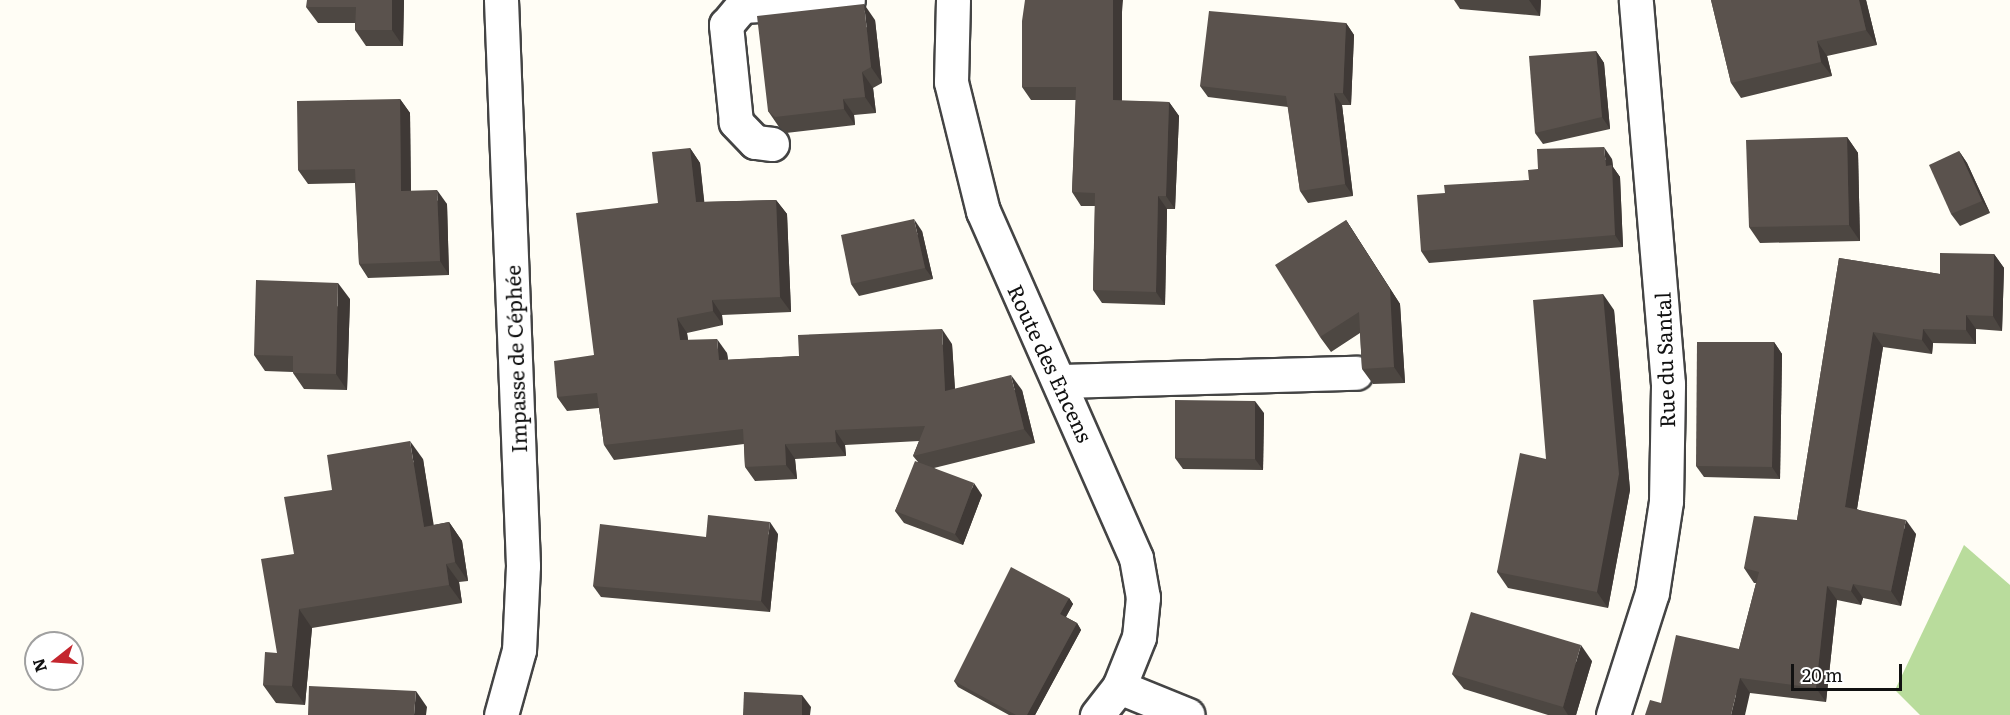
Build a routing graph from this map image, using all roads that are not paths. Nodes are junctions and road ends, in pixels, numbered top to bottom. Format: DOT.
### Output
graph roads {
  1 [pos="501,0"];
  2 [pos="848,0"];
  3 [pos="953,0"];
  4 [pos="1636,0"];
  5 [pos="772,144"];
  6 [pos="1356,373"];
  7 [pos="1061,381"];
  8 [pos="1119,687"];
  9 [pos="501,715"];
  10 [pos="1097,715"];
  11 [pos="1188,715"];
  12 [pos="1612,715"];
  1 -- 9 [label="street, Impasse de Céphée"];
  2 -- 5 [label="street"];
  3 -- 7 [label="street, Route des Encens"];
  4 -- 12 [label="street, Rue du Santal"];
  6 -- 7 [label="street"];
  7 -- 8 [label="street, Route des Encens"];
  8 -- 10 [label="street, Route des Encens"];
  8 -- 11 [label="street"];
}
